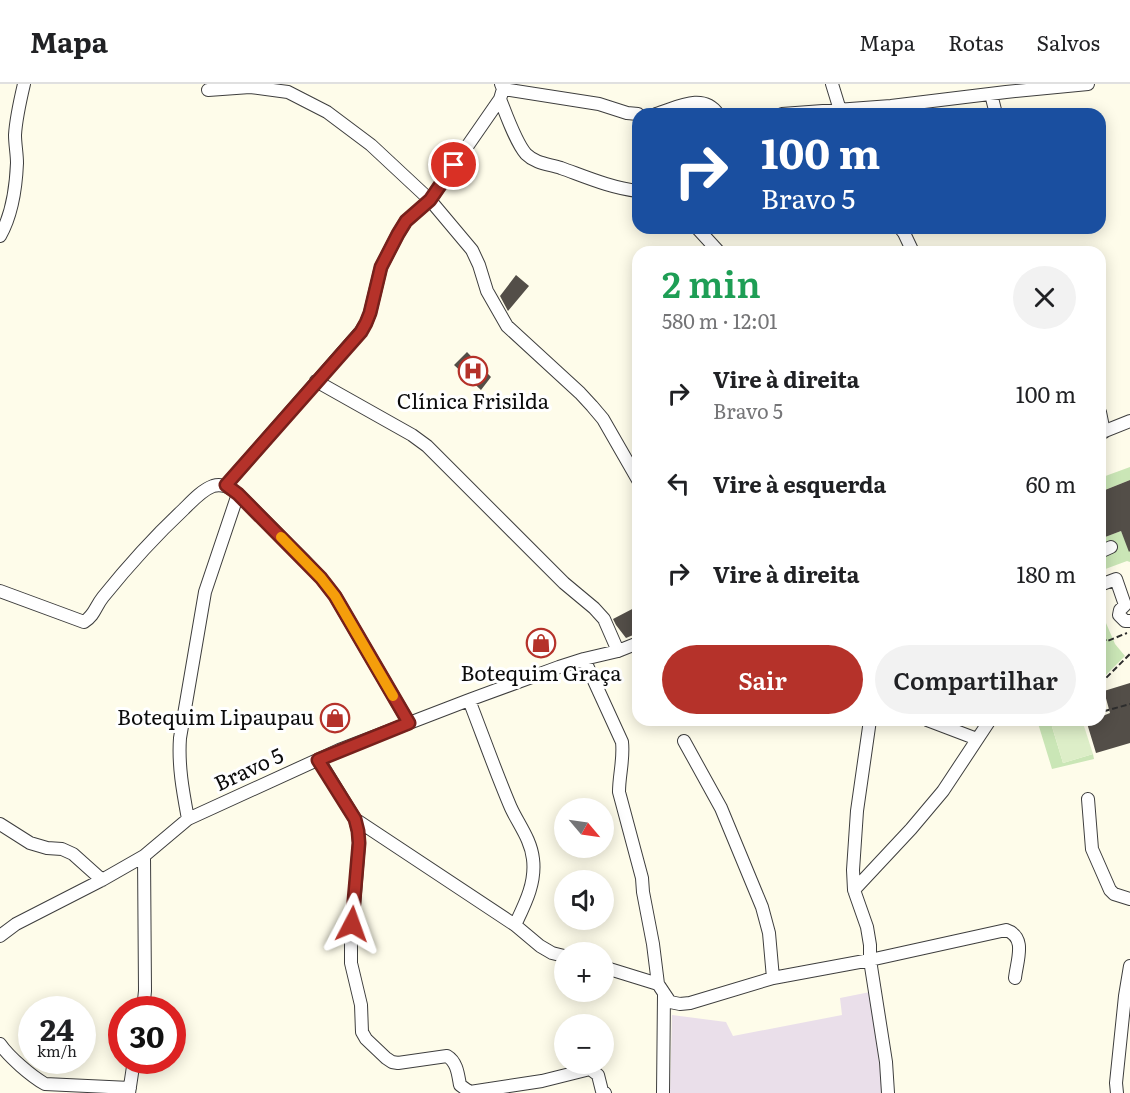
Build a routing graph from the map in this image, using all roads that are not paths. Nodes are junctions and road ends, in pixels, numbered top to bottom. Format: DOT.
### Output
graph roads {
  1 [pos="24,84"];
  2 [pos="832,84"];
  3 [pos="1088,84"];
  4 [pos="208,90"];
  5 [pos="501,91"];
  6 [pos="991,94"];
  7 [pos="674,108"];
  8 [pos="712,108"];
  9 [pos="845,108"];
  10 [pos="873,108"];
  11 [pos="994,108"];
  12 [pos="632,113"];
  13 [pos="632,190"];
  14 [pos="430,200"];
  15 [pos="702,234"];
  16 [pos="0,236"];
  17 [pos="713,246"];
  18 [pos="316,381"];
  19 [pos="1130,421"];
  20 [pos="1106,431"];
  21 [pos="632,470"];
  22 [pos="226,485"];
  23 [pos="238,494"];
  24 [pos="1106,583"];
  25 [pos="0,591"];
  26 [pos="1127,605"];
  27 [pos="1130,621"];
  28 [pos="632,645"];
  29 [pos="618,651"];
  30 [pos="584,659"];
  31 [pos="469,700"];
  32 [pos="409,723"];
  33 [pos="869,726"];
  34 [pos="943,726"];
  35 [pos="986,726"];
  36 [pos="977,739"];
  37 [pos="684,741"];
  38 [pos="318,760"];
  39 [pos="1088,799"];
  40 [pos="188,819"];
  41 [pos="355,819"];
  42 [pos="0,824"];
  43 [pos="144,856"];
  44 [pos="102,880"];
  45 [pos="854,890"];
  46 [pos="1130,899"];
  47 [pos="515,925"];
  48 [pos="0,936"];
  49 [pos="554,954"];
  50 [pos="870,960"];
  51 [pos="1130,966"];
  52 [pos="614,971"];
  53 [pos="773,978"];
  54 [pos="1015,978"];
  55 [pos="661,989"];
  56 [pos="145,996"];
  57 [pos="0,1044"];
  58 [pos="132,1074"];
  59 [pos="129,1091"];
  60 [pos="471,1093"];
  61 [pos="605,1093"];
  62 [pos="663,1093"];
  63 [pos="888,1093"];
  64 [pos="1117,1093"];
  1 -- 16 [label="street"];
  2 -- 9 [label="street"];
  3 -- 6 [label="street"];
  4 -- 14 [label="street"];
  5 -- 12 [label="street"];
  5 -- 13 [label="street"];
  5 -- 14 [label="street"];
  6 -- 10 [label="street"];
  6 -- 11 [label="street"];
  7 -- 8 [label="street"];
  14 -- 18 [label="street"];
  14 -- 21 [label="street"];
  15 -- 17 [label="street"];
  18 -- 22 [label="street"];
  18 -- 29 [label="street"];
  19 -- 20 [label="street"];
  22 -- 23 [label="street"];
  22 -- 25 [label="street"];
  23 -- 32 [label="street"];
  23 -- 40 [label="street"];
  24 -- 26 [label="street"];
  26 -- 27 [label="street"];
  28 -- 29 [label="street, Bravo 5"];
  29 -- 30 [label="street, Bravo 5"];
  30 -- 31 [label="street, Bravo 5"];
  30 -- 55 [label="street"];
  31 -- 32 [label="street, Bravo 5"];
  31 -- 47 [label="street"];
  32 -- 38 [label="street, Bravo 5"];
  33 -- 45 [label="street"];
  34 -- 36 [label="street"];
  35 -- 36 [label="street"];
  36 -- 45 [label="street"];
  37 -- 53 [label="street"];
  38 -- 40 [label="street, Bravo 5"];
  38 -- 41 [label="street"];
  39 -- 46 [label="street"];
  40 -- 43 [label="street, Bravo 5"];
  41 -- 47 [label="street"];
  41 -- 60 [label="street"];
  42 -- 44 [label="street"];
  43 -- 44 [label="street, Bravo 5"];
  43 -- 56 [label="street"];
  44 -- 48 [label="street, Bravo 5"];
  45 -- 50 [label="street"];
  47 -- 49 [label="street"];
  50 -- 53 [label="street"];
  50 -- 54 [label="street"];
  50 -- 63 [label="street"];
  51 -- 64 [label="street"];
  52 -- 55 [label="street"];
  53 -- 55 [label="street"];
  55 -- 62 [label="street"];
  57 -- 59 [label="street"];
  58 -- 59 [label="street"];
  60 -- 61 [label="street"];
}
